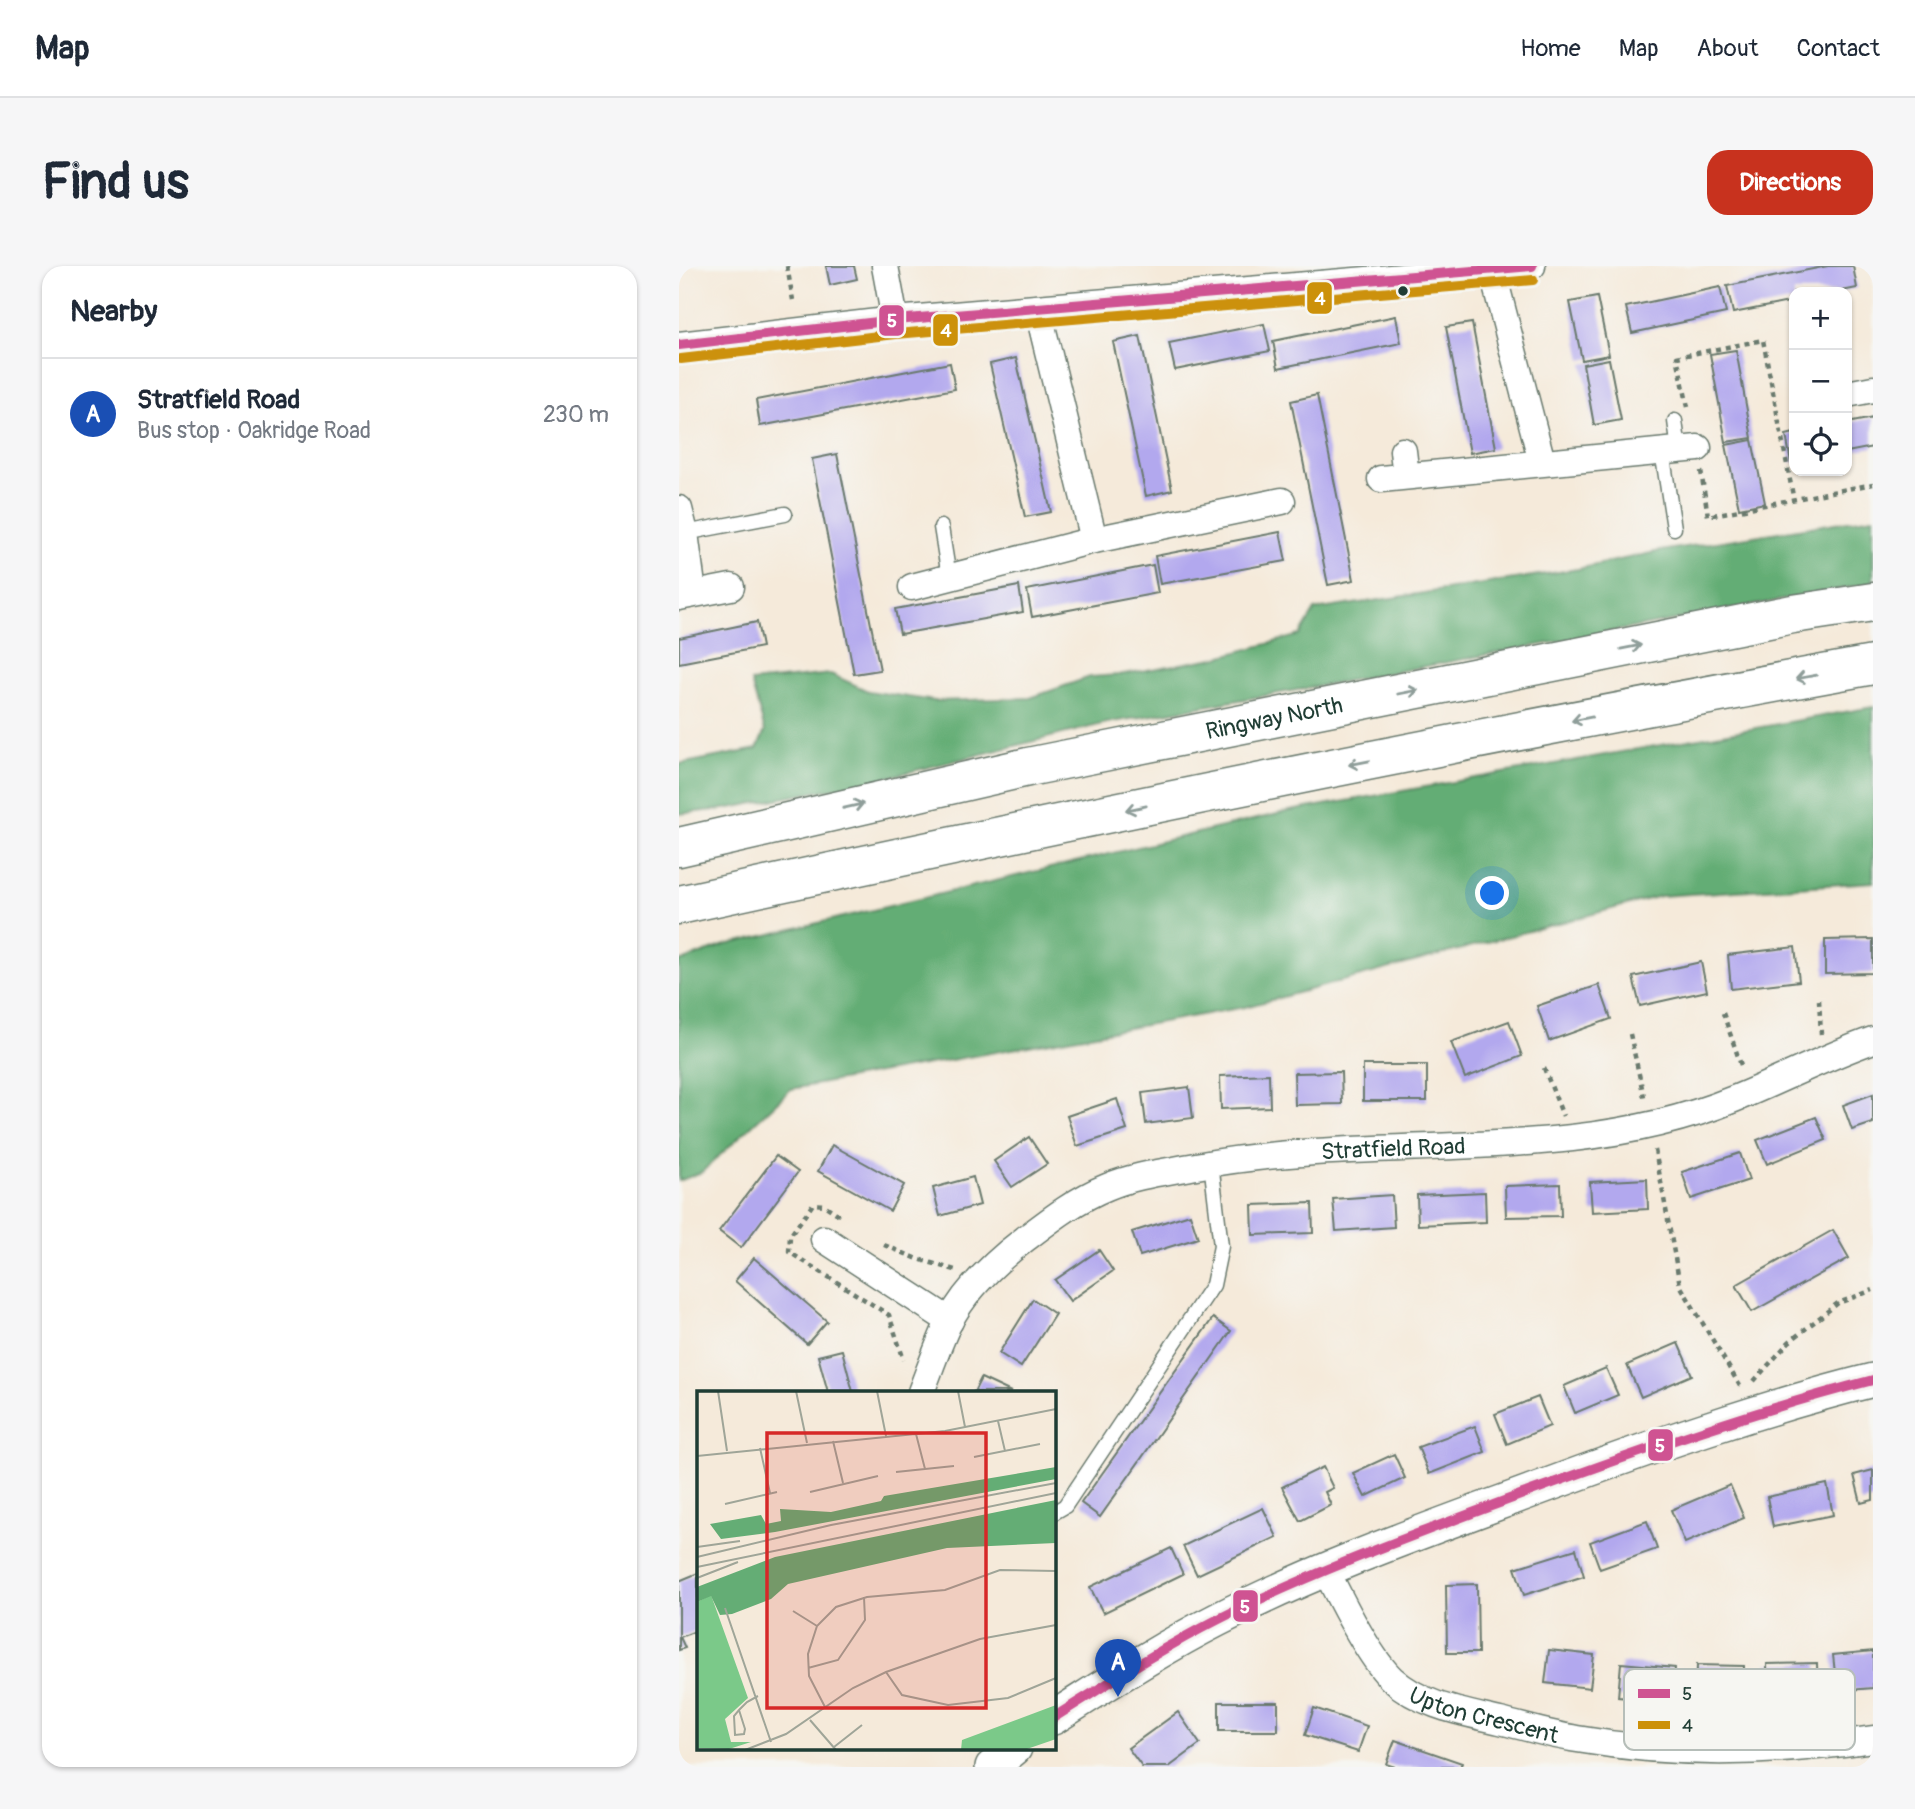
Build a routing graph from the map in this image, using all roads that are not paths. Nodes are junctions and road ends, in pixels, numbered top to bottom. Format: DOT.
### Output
graph roads {
  1 [pos="885,266"];
  2 [pos="1532,266"];
  3 [pos="1492,270"];
  4 [pos="1329,274"];
  5 [pos="1038,310"];
  6 [pos="895,320"];
  7 [pos="679,345"];
  8 [pos="1873,389"];
  9 [pos="1852,393"];
  10 [pos="1675,422"];
  11 [pos="1679,450"];
  12 [pos="1542,462"];
  13 [pos="1397,469"];
  14 [pos="1282,501"];
  15 [pos="785,514"];
  16 [pos="682,521"];
  17 [pos="941,527"];
  18 [pos="1674,528"];
  19 [pos="1094,540"];
  20 [pos="949,577"];
  21 [pos="731,587"];
  22 [pos="912,587"];
  23 [pos="686,595"];
  24 [pos="1873,602"];
  25 [pos="1873,665"];
  26 [pos="787,821"];
  27 [pos="679,834"];
  28 [pos="679,847"];
  29 [pos="765,887"];
  30 [pos="679,905"];
  31 [pos="679,918"];
  32 [pos="1873,1040"];
  33 [pos="1211,1163"];
  34 [pos="823,1241"];
  35 [pos="950,1321"];
  36 [pos="1873,1380"];
  37 [pos="921,1391"];
  38 [pos="1055,1512"];
  39 [pos="1326,1570"];
  40 [pos="1055,1717"];
  41 [pos="1873,1739"];
  42 [pos="1855,1741"];
  43 [pos="1624,1744"];
  44 [pos="1692,1750"];
  45 [pos="1746,1750"];
  1 -- 6 [label="street"];
  2 -- 3 [label="street"];
  3 -- 4 [label="street"];
  3 -- 12 [label="street"];
  4 -- 5 [label="street"];
  5 -- 6 [label="street"];
  5 -- 19 [label="street"];
  6 -- 7 [label="street"];
  8 -- 9 [label="street"];
  10 -- 11 [label="lane"];
  11 -- 12 [label="street"];
  11 -- 18 [label="lane"];
  12 -- 13 [label="street"];
  14 -- 19 [label="street"];
  15 -- 16 [label="lane"];
  16 -- 23 [label="street"];
  17 -- 20 [label="lane"];
  19 -- 20 [label="street"];
  20 -- 22 [label="street"];
  21 -- 23 [label="street"];
  26 -- 24 [label="highway, Ringway North, one-way"];
  25 -- 29 [label="highway, one-way"];
  26 -- 27 [label="highway"];
  26 -- 28 [label="highway, Ringway North"];
  29 -- 30 [label="highway"];
  29 -- 31 [label="highway"];
  32 -- 33 [label="street, Stratfield Road"];
  33 -- 35 [label="street, Stratfield Road"];
  33 -- 38 [label="lane"];
  34 -- 35 [label="street"];
  35 -- 37 [label="street, Stratfield Road"];
  36 -- 39 [label="street"];
  39 -- 40 [label="street"];
  39 -- 43 [label="street, Upton Crescent"];
  41 -- 42 [label="street, Upton Crescent"];
  44 -- 45 [label="street, Upton Crescent"];
}
